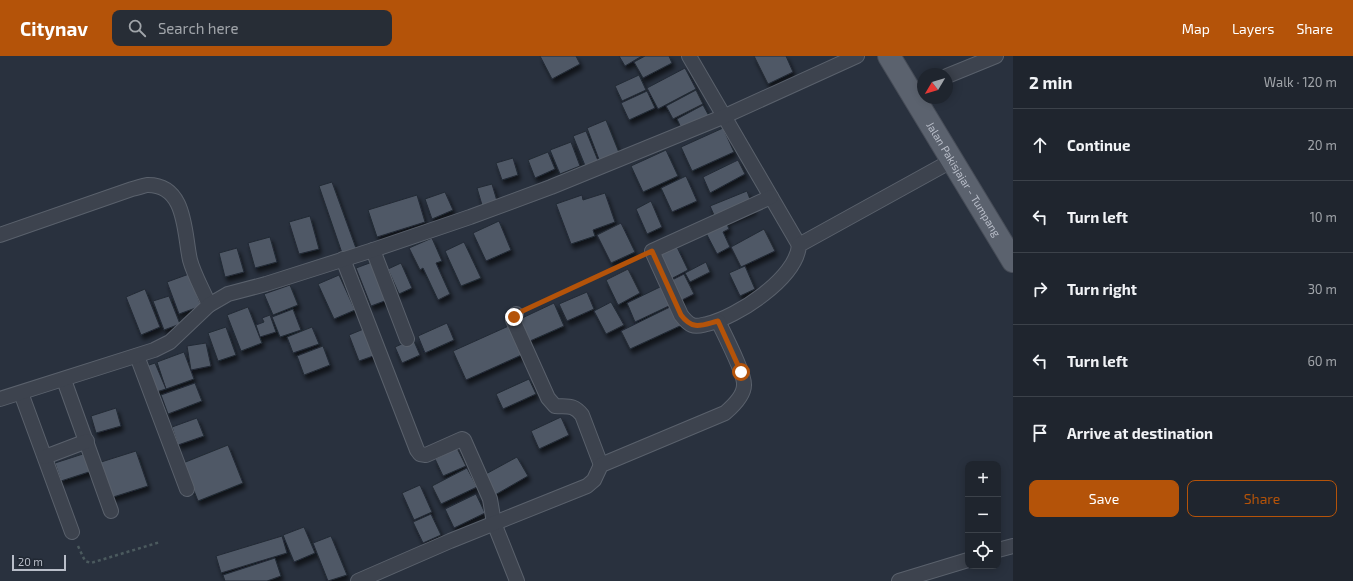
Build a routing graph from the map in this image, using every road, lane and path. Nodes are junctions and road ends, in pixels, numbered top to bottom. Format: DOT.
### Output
graph roads {
  1 [pos="689,56"];
  2 [pos="857,56"];
  3 [pos="889,56"];
  4 [pos="996,56"];
  5 [pos="953,74"];
  6 [pos="917,89"];
  7 [pos="925,104"];
  8 [pos="725,116"];
  9 [pos="733,130"];
  10 [pos="953,160"];
  11 [pos="771,197"];
  12 [pos="0,235"];
  13 [pos="799,245"];
  14 [pos="373,250"];
  15 [pos="652,251"];
  16 [pos="343,260"];
  17 [pos="1013,261"];
  18 [pos="209,305"];
  19 [pos="516,314"];
  20 [pos="718,321"];
  21 [pos="407,340"];
  22 [pos="137,356"];
  23 [pos="64,380"];
  24 [pos="21,393"];
  25 [pos="0,399"];
  26 [pos="87,441"];
  27 [pos="45,457"];
  28 [pos="601,466"];
  29 [pos="187,489"];
  30 [pos="111,512"];
  31 [pos="494,523"];
  32 [pos="72,532"];
  33 [pos="160,542"];
  34 [pos="1013,546"];
  35 [pos="1001,549"];
  36 [pos="965,561"];
  37 [pos="358,581"];
  38 [pos="517,581"];
  39 [pos="899,581"];
  1 -- 8 [label="street"];
  2 -- 8 [label="street"];
  3 -- 6 [label="main road, Jalan Pakisjajar - Tumpang"];
  4 -- 5 [label="street"];
  7 -- 10 [label="main road, Jalan Pakisjajar - Tumpang"];
  8 -- 9 [label="street"];
  8 -- 14 [label="street"];
  9 -- 11 [label="street"];
  9 -- 13 [label="street"];
  10 -- 13 [label="street"];
  10 -- 17 [label="main road, Jalan Pakisjajar - Tumpang"];
  11 -- 13 [label="street"];
  11 -- 15 [label="street"];
  12 -- 18 [label="street"];
  13 -- 20 [label="street"];
  14 -- 16 [label="street"];
  14 -- 21 [label="street"];
  15 -- 19 [label="path"];
  15 -- 20 [label="street"];
  16 -- 18 [label="street"];
  16 -- 31 [label="street"];
  18 -- 22 [label="street"];
  19 -- 28 [label="street"];
  20 -- 28 [label="street"];
  22 -- 23 [label="street"];
  22 -- 29 [label="street"];
  23 -- 24 [label="street"];
  23 -- 26 [label="street"];
  24 -- 25 [label="street"];
  24 -- 27 [label="street"];
  26 -- 27 [label="street"];
  26 -- 30 [label="street"];
  27 -- 32 [label="street"];
  28 -- 31 [label="street"];
  31 -- 37 [label="street"];
  31 -- 38 [label="street"];
  32 -- 33 [label="path"];
  34 -- 35 [label="street"];
  36 -- 39 [label="street"];
}
